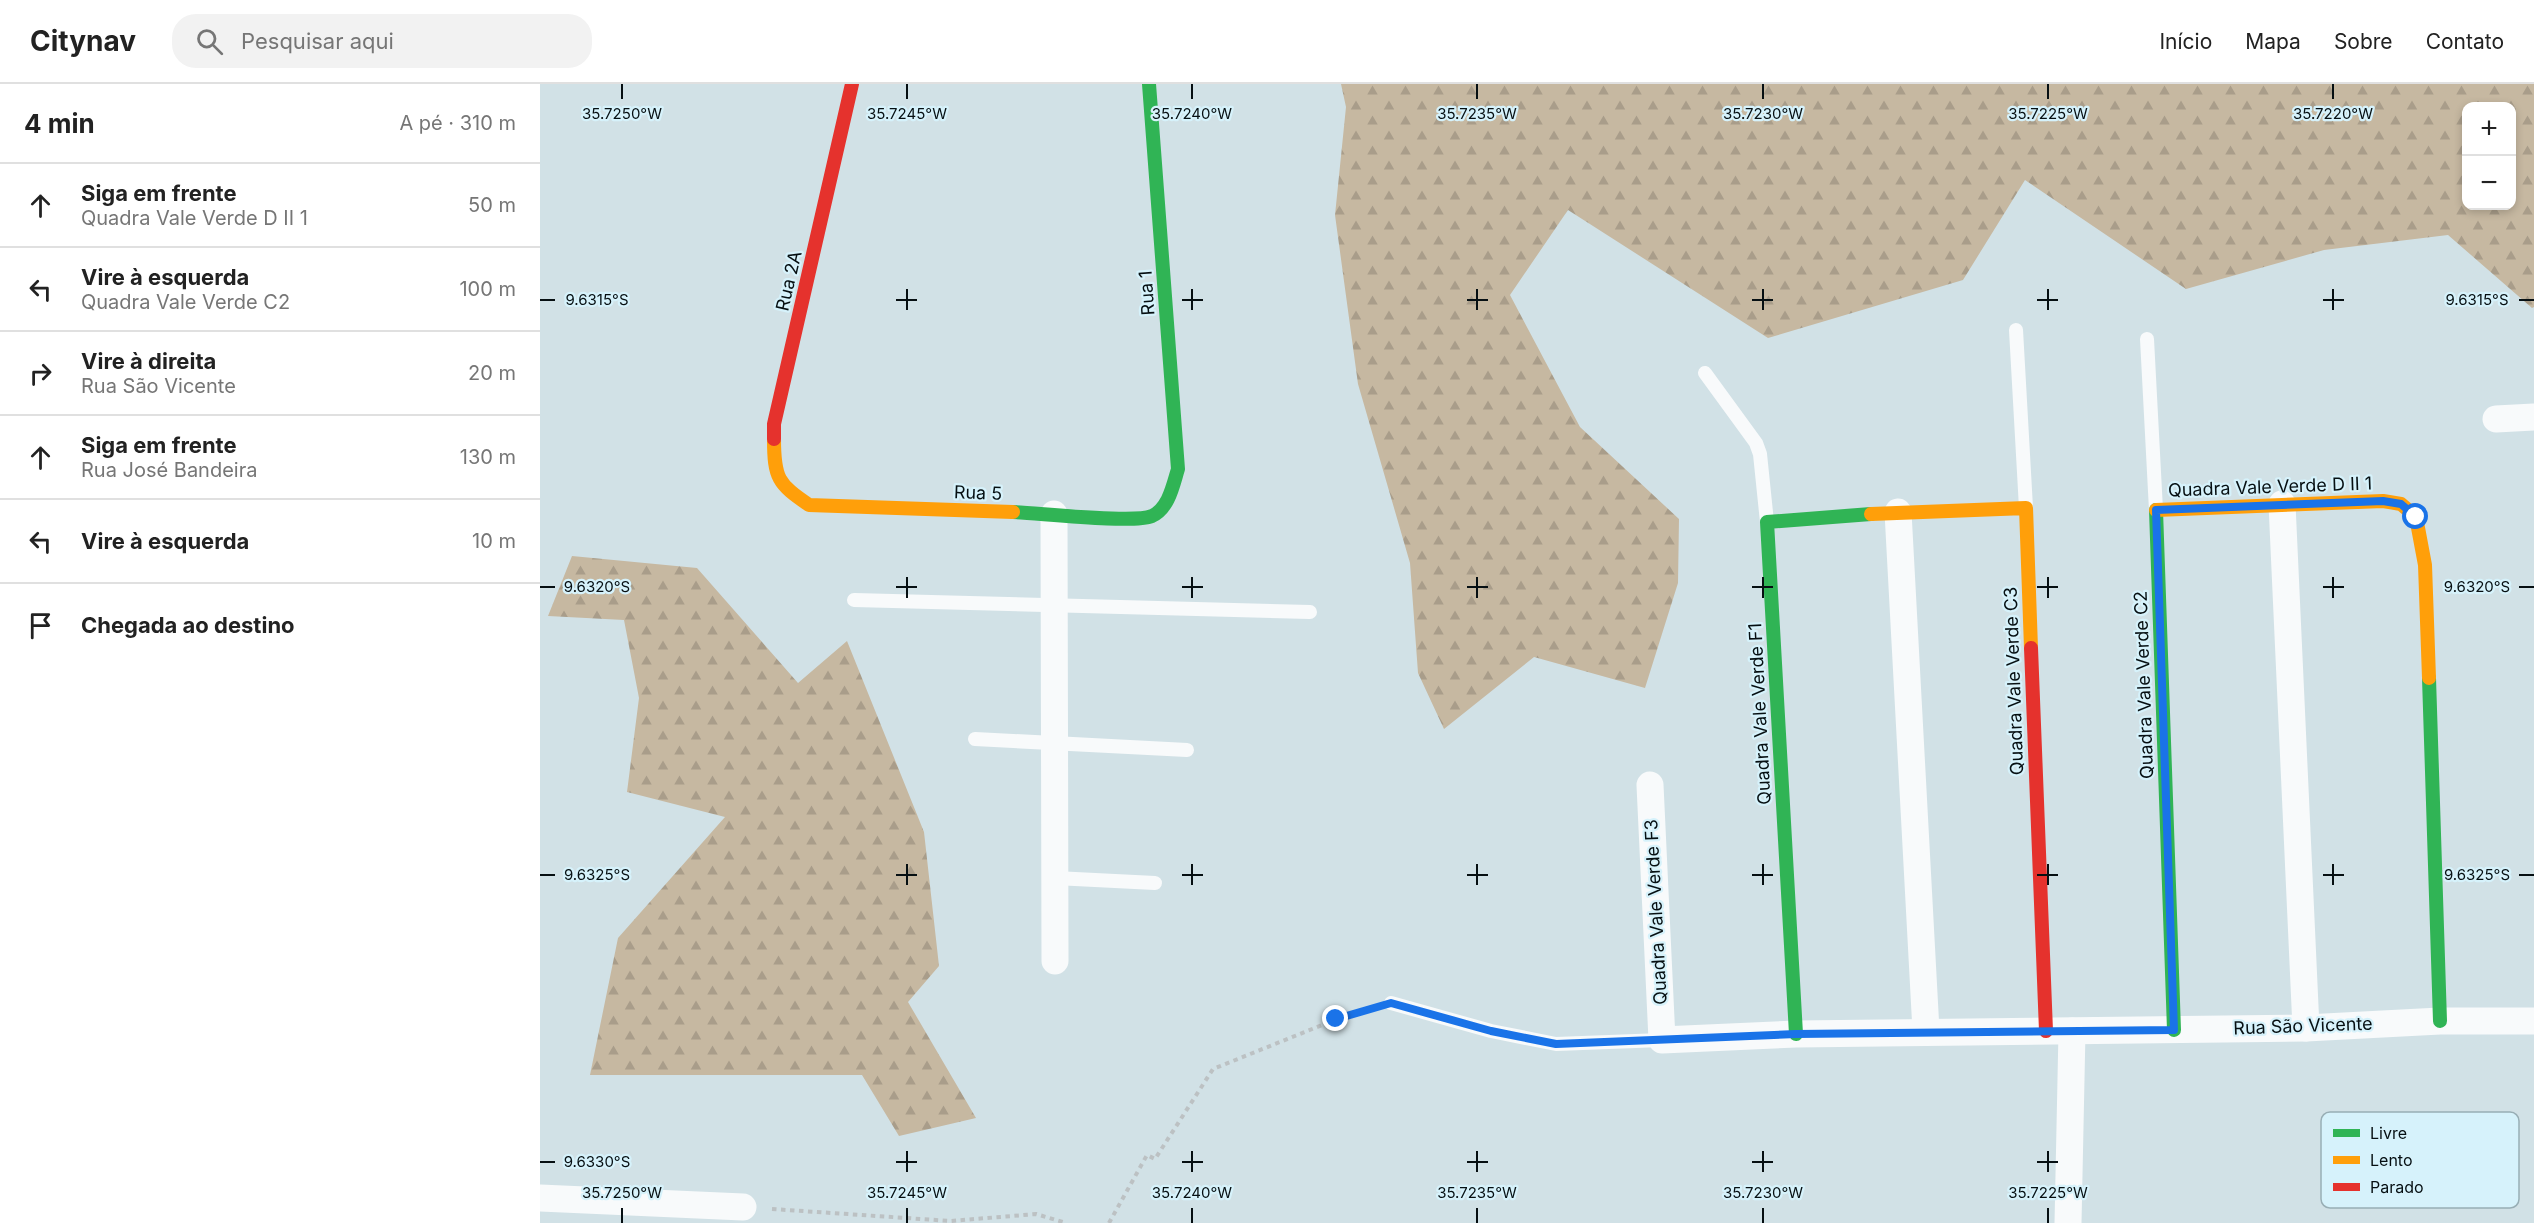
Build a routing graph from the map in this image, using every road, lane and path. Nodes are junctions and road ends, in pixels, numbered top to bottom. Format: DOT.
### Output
graph roads {
  1 [pos="1149,84"];
  2 [pos="846,85"];
  3 [pos="2016,330"];
  4 [pos="2147,339"];
  5 [pos="1705,373"];
  6 [pos="2534,417"];
  7 [pos="2496,419"];
  8 [pos="783,487"];
  9 [pos="1169,499"];
  10 [pos="2282,504"];
  11 [pos="2026,508"];
  12 [pos="2156,510"];
  13 [pos="1898,512"];
  14 [pos="1054,514"];
  15 [pos="1767,522"];
  16 [pos="854,600"];
  17 [pos="1054,606"];
  18 [pos="1310,612"];
  19 [pos="975,740"];
  20 [pos="1054,744"];
  21 [pos="1186,750"];
  22 [pos="1650,785"];
  23 [pos="1055,878"];
  24 [pos="1155,883"];
  25 [pos="1055,961"];
  26 [pos="1391,1003"];
  27 [pos="2440,1021"];
  28 [pos="2534,1021"];
  29 [pos="2306,1028"];
  30 [pos="2174,1030"];
  31 [pos="2059,1031"];
  32 [pos="1926,1032"];
  33 [pos="1796,1034"];
  34 [pos="1662,1040"];
  35 [pos="540,1198"];
  36 [pos="743,1207"];
  37 [pos="1066,1223"];
  38 [pos="1109,1223"];
  39 [pos="2068,1223"];
  1 -- 9 [label="street, Rua 1"];
  2 -- 8 [label="street, Rua 2A"];
  3 -- 11 [label="lane, Quadra Vale Verde C3"];
  4 -- 12 [label="lane, Quadra Vale Verde C2"];
  5 -- 15 [label="lane, Quadra Vale Verde F1"];
  6 -- 7 [label="street"];
  8 -- 14 [label="street, Rua 5"];
  9 -- 14 [label="street, Rua 5"];
  10 -- 12 [label="street, Quadra Vale Verde D II 1"];
  10 -- 27 [label="street, Quadra Vale Verde D II 1"];
  10 -- 29 [label="street"];
  11 -- 13 [label="street"];
  11 -- 31 [label="street, Quadra Vale Verde C3"];
  12 -- 30 [label="street, Quadra Vale Verde C2"];
  13 -- 15 [label="street"];
  13 -- 32 [label="street"];
  14 -- 17 [label="street"];
  15 -- 33 [label="street, Quadra Vale Verde F1"];
  16 -- 17 [label="lane"];
  17 -- 18 [label="lane"];
  17 -- 20 [label="street"];
  19 -- 20 [label="lane"];
  20 -- 21 [label="lane"];
  20 -- 23 [label="street"];
  22 -- 34 [label="street, Quadra Vale Verde F3"];
  23 -- 24 [label="lane"];
  23 -- 25 [label="street"];
  26 -- 34 [label="lane"];
  26 -- 38 [label="path"];
  27 -- 28 [label="street, Rua São Vicente"];
  27 -- 29 [label="street, Rua São Vicente"];
  29 -- 30 [label="street, Rua São Vicente"];
  30 -- 31 [label="street, Rua São Vicente"];
  31 -- 32 [label="street, Rua São Vicente"];
  31 -- 39 [label="street"];
  32 -- 33 [label="street, Rua São Vicente"];
  33 -- 34 [label="street, Rua São Vicente"];
  35 -- 36 [label="street"];
  36 -- 37 [label="path"];
}
